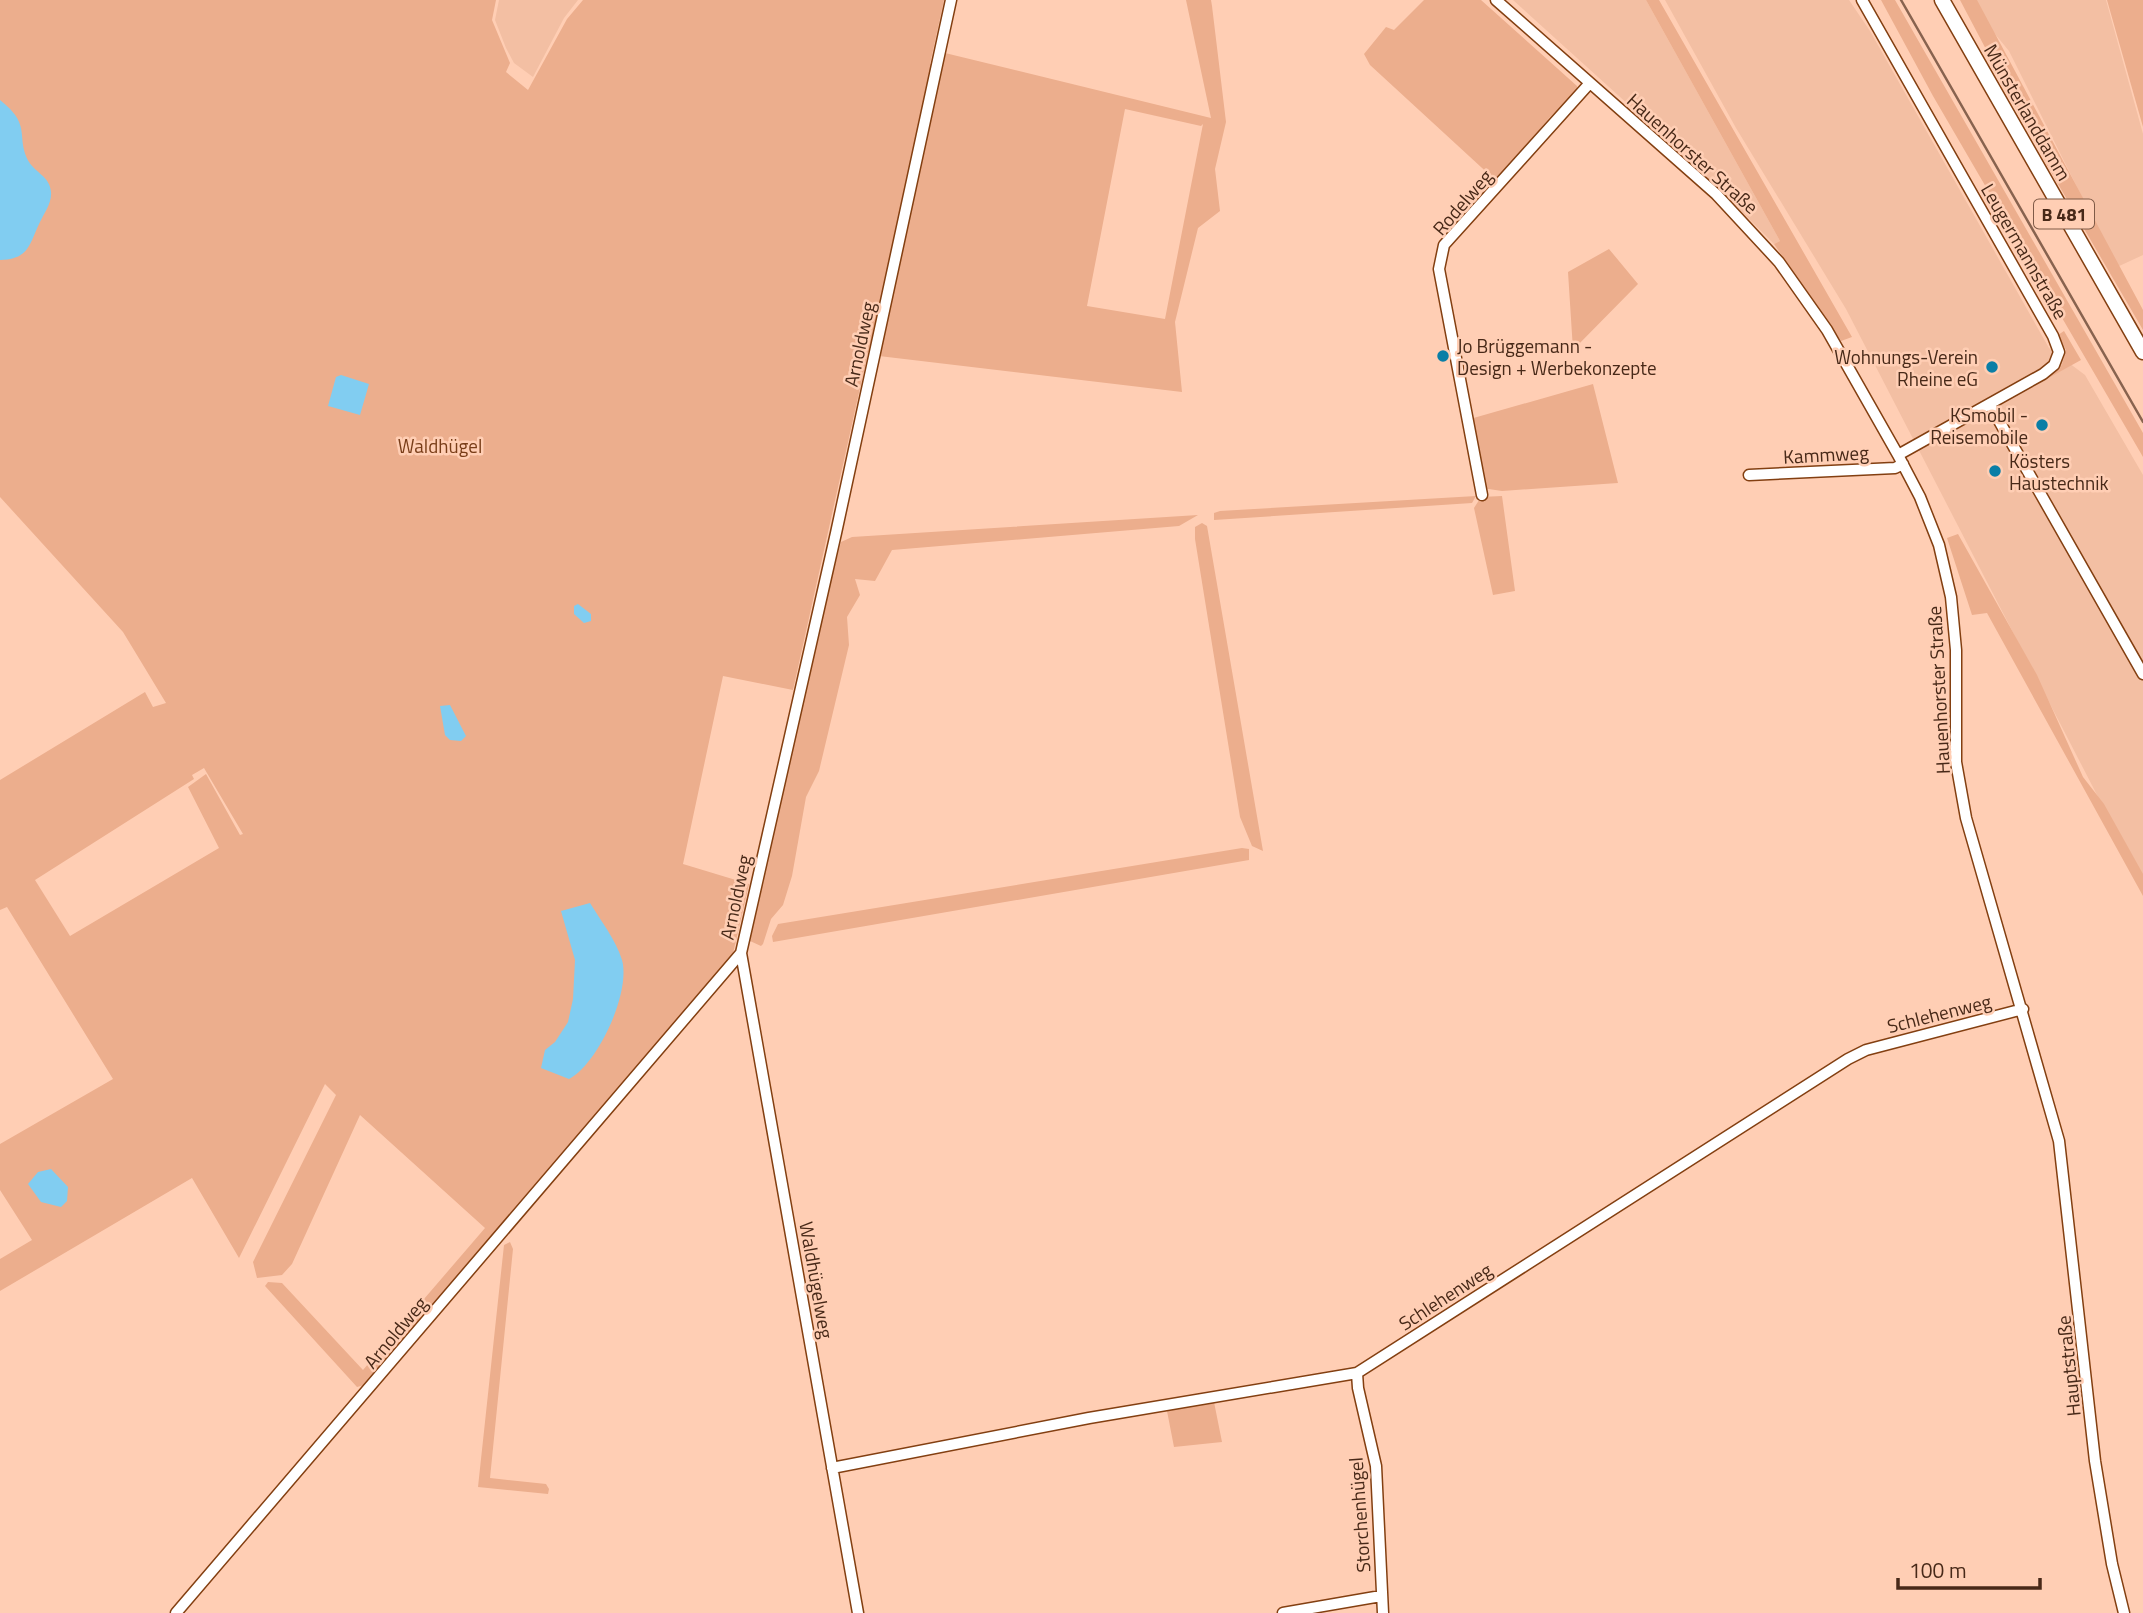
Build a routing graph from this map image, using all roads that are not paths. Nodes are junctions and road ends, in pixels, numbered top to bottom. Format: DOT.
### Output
graph roads {
  1 [pos="951,0"];
  2 [pos="1496,0"];
  3 [pos="1861,0"];
  4 [pos="1942,0"];
  5 [pos="1948,0"];
  6 [pos="1955,21"];
  7 [pos="1589,84"];
  8 [pos="2143,352"];
  9 [pos="1990,405"];
  10 [pos="1900,460"];
  11 [pos="1749,475"];
  12 [pos="1482,495"];
  13 [pos="2143,674"];
  14 [pos="741,953"];
  15 [pos="2022,1009"];
  16 [pos="2053,1113"];
  17 [pos="1357,1373"];
  18 [pos="832,1468"];
  19 [pos="1381,1596"];
  20 [pos="176,1613"];
  21 [pos="858,1613"];
  22 [pos="1283,1613"];
  23 [pos="1383,1613"];
  24 [pos="2124,1613"];
  1 -- 14 [label="street, Arnoldweg"];
  2 -- 7 [label="street, Hauenhorster Straße"];
  3 -- 9 [label="street, Leugermannstraße"];
  4 -- 6 [label="main road, Münsterlanddamm / B 481"];
  5 -- 6 [label="street"];
  6 -- 8 [label="main road, Münsterlanddamm / B 481"];
  7 -- 10 [label="street, Hauenhorster Straße"];
  7 -- 12 [label="street, Rodelweg"];
  9 -- 10 [label="street, Leugermannstraße"];
  9 -- 13 [label="street"];
  10 -- 11 [label="street, Kammweg"];
  10 -- 15 [label="street, Hauenhorster Straße"];
  14 -- 18 [label="street, Waldhügelweg"];
  14 -- 20 [label="street, Arnoldweg"];
  15 -- 16 [label="street, Hauenhorster Straße"];
  15 -- 17 [label="street, Schlehenweg"];
  16 -- 24 [label="street, Hauptstraße"];
  17 -- 18 [label="street, Schlehenweg"];
  17 -- 19 [label="street, Storchenhügel"];
  18 -- 21 [label="street, Waldhügelweg"];
  19 -- 22 [label="street"];
  19 -- 23 [label="street, Storchenhügel"];
}
